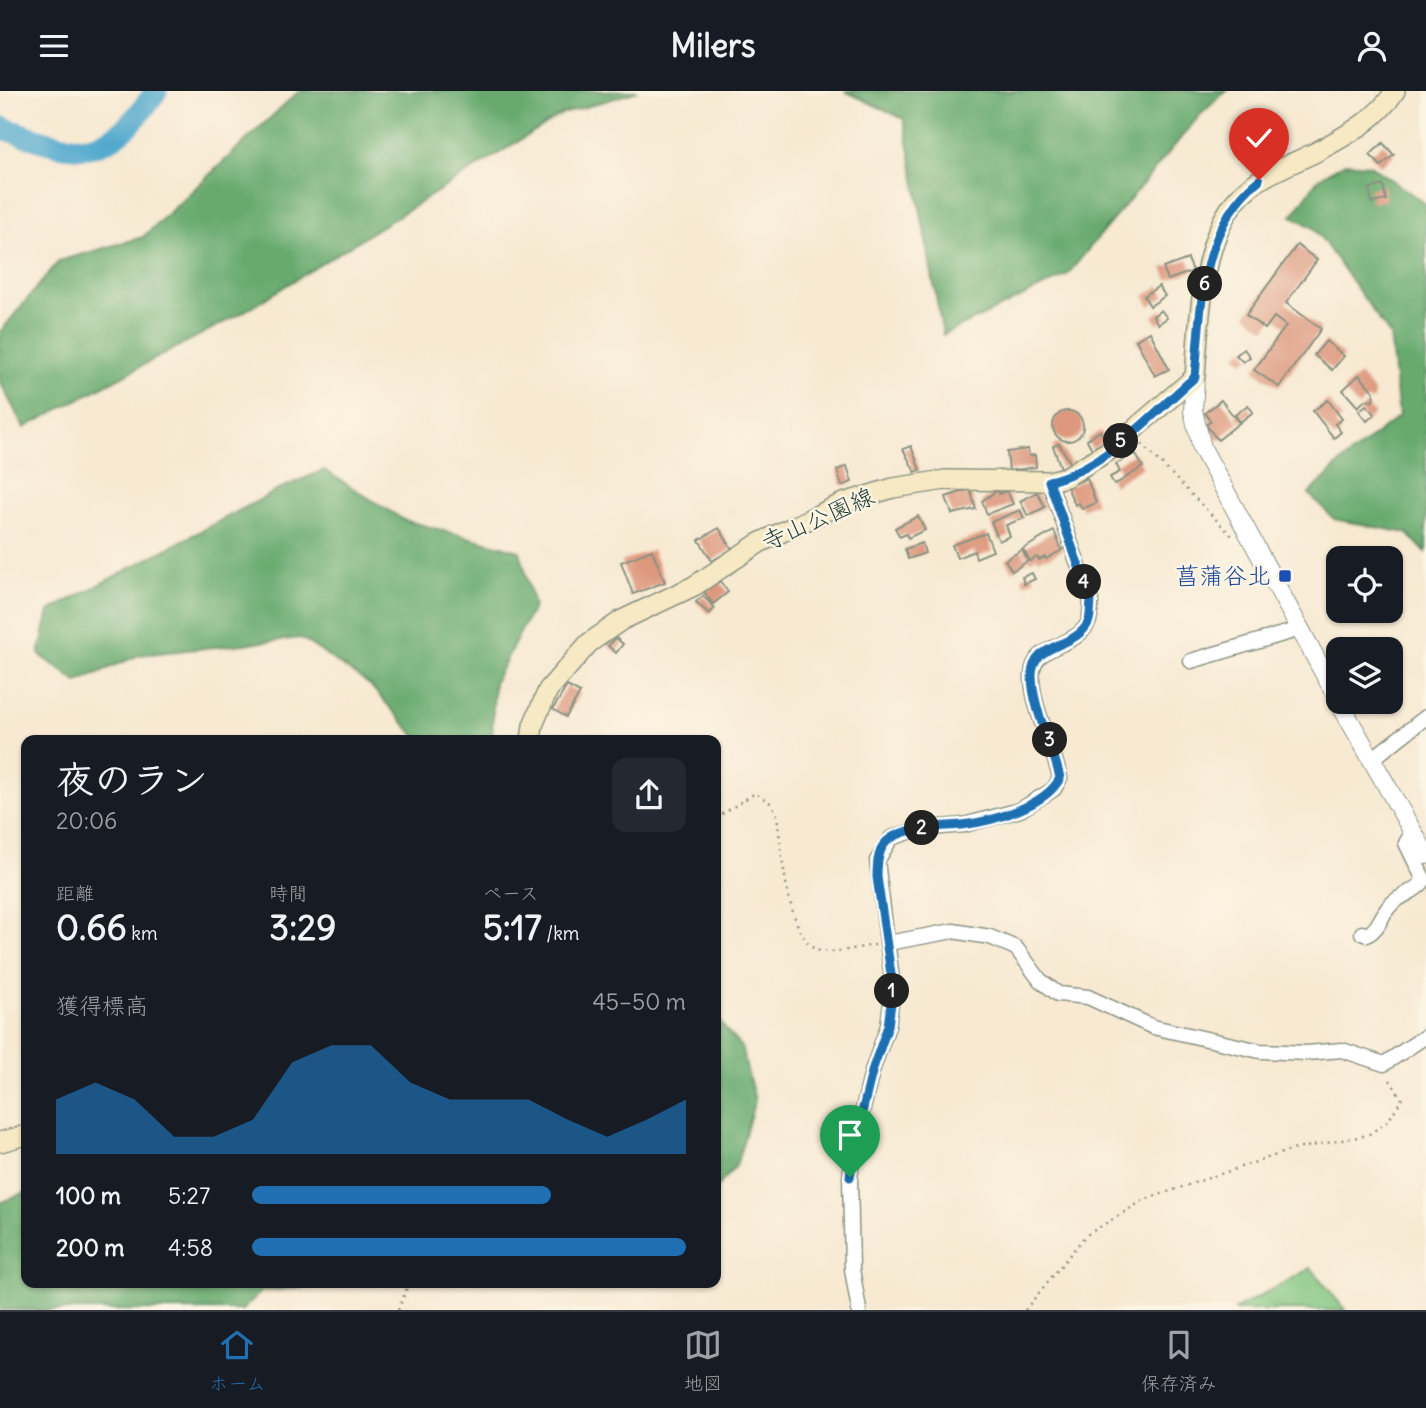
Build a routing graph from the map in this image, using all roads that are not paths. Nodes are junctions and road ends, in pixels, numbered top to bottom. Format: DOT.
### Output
graph roads {
  1 [pos="1395,91"];
  2 [pos="1195,377"];
  3 [pos="1049,481"];
  4 [pos="1300,629"];
  5 [pos="1191,661"];
  6 [pos="1326,677"];
  7 [pos="1346,714"];
  8 [pos="1426,717"];
  9 [pos="532,735"];
  10 [pos="1371,760"];
  11 [pos="1412,833"];
  12 [pos="1426,855"];
  13 [pos="1362,933"];
  14 [pos="888,943"];
  15 [pos="1426,1036"];
  16 [pos="21,1136"];
  17 [pos="0,1142"];
  18 [pos="859,1310"];
  1 -- 2 [label="main road"];
  2 -- 3 [label="main road, 寺山公園線"];
  2 -- 4 [label="street"];
  3 -- 9 [label="main road, 寺山公園線"];
  3 -- 14 [label="street"];
  4 -- 5 [label="street"];
  4 -- 6 [label="street"];
  7 -- 10 [label="street"];
  8 -- 10 [label="street"];
  10 -- 11 [label="street"];
  11 -- 12 [label="street"];
  11 -- 13 [label="street"];
  14 -- 15 [label="street"];
  14 -- 18 [label="street"];
  16 -- 17 [label="main road"];
}
